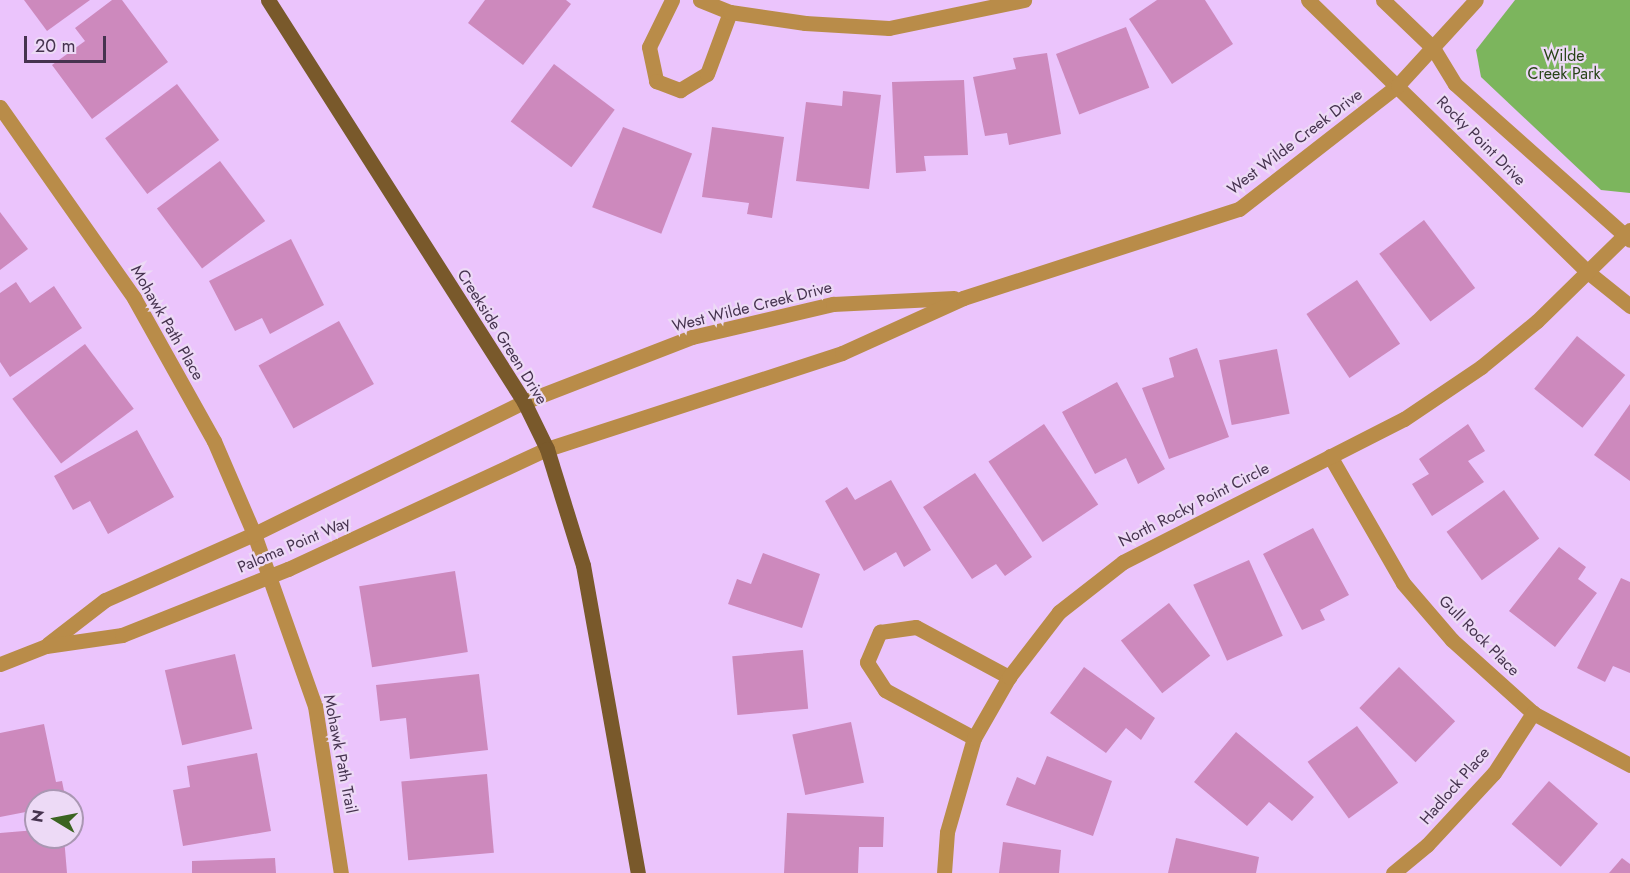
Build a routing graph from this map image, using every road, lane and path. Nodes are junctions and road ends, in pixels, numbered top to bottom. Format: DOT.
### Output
graph roads {
  1 [pos="268,0"];
  2 [pos="672,0"];
  3 [pos="700,0"];
  4 [pos="1024,0"];
  5 [pos="1308,0"];
  6 [pos="1383,0"];
  7 [pos="1476,0"];
  8 [pos="730,12"];
  9 [pos="1433,48"];
  10 [pos="1398,85"];
  11 [pos="0,107"];
  12 [pos="1629,235"];
  13 [pos="1589,273"];
  14 [pos="963,298"];
  15 [pos="1630,306"];
  16 [pos="525,402"];
  17 [pos="547,449"];
  18 [pos="1330,456"];
  19 [pos="254,534"];
  20 [pos="267,578"];
  21 [pos="46,646"];
  22 [pos="0,664"];
  23 [pos="1009,677"];
  24 [pos="1533,713"];
  25 [pos="974,738"];
  26 [pos="1630,765"];
  27 [pos="341,873"];
  28 [pos="638,873"];
  29 [pos="944,873"];
  30 [pos="1393,873"];
  1 -- 16 [label="main road, Creekside Green Drive"];
  2 -- 8 [label="street"];
  3 -- 8 [label="street"];
  4 -- 8 [label="street"];
  5 -- 10 [label="street, Rocky Point Drive"];
  6 -- 9 [label="street, Rocky Point Drive"];
  7 -- 9 [label="street, West Wilde Creek Drive"];
  9 -- 10 [label="street, West Wilde Creek Drive"];
  9 -- 12 [label="street, Rocky Point Drive"];
  10 -- 13 [label="street, Rocky Point Drive"];
  10 -- 14 [label="street, West Wilde Creek Drive"];
  11 -- 19 [label="street, Mohawk Path Place"];
  12 -- 13 [label="street, North Rocky Point Circle"];
  13 -- 15 [label="street, Rocky Point Drive"];
  13 -- 18 [label="street, North Rocky Point Circle"];
  14 -- 16 [label="street, West Wilde Creek Drive"];
  14 -- 17 [label="street, West Wilde Creek Drive"];
  16 -- 17 [label="main road, Creekside Green Drive"];
  16 -- 19 [label="street, Paloma Point Way"];
  17 -- 20 [label="street, Paloma Point Way"];
  17 -- 28 [label="main road, Creekside Green Drive"];
  18 -- 23 [label="street, North Rocky Point Circle"];
  18 -- 24 [label="street, Gull Rock Place"];
  19 -- 20 [label="street, Mohawk Path Place"];
  19 -- 21 [label="street, Paloma Point Way"];
  20 -- 21 [label="street, Paloma Point Way"];
  20 -- 27 [label="street, Mohawk Path Trail"];
  21 -- 22 [label="street, Paloma Point Way"];
  23 -- 25 [label="street, North Rocky Point Circle"];
  23 -- 25 [label="street"];
  24 -- 26 [label="street, Gull Rock Place"];
  24 -- 30 [label="street, Hadlock Place"];
  25 -- 29 [label="street, North Rocky Point Circle"];
}
